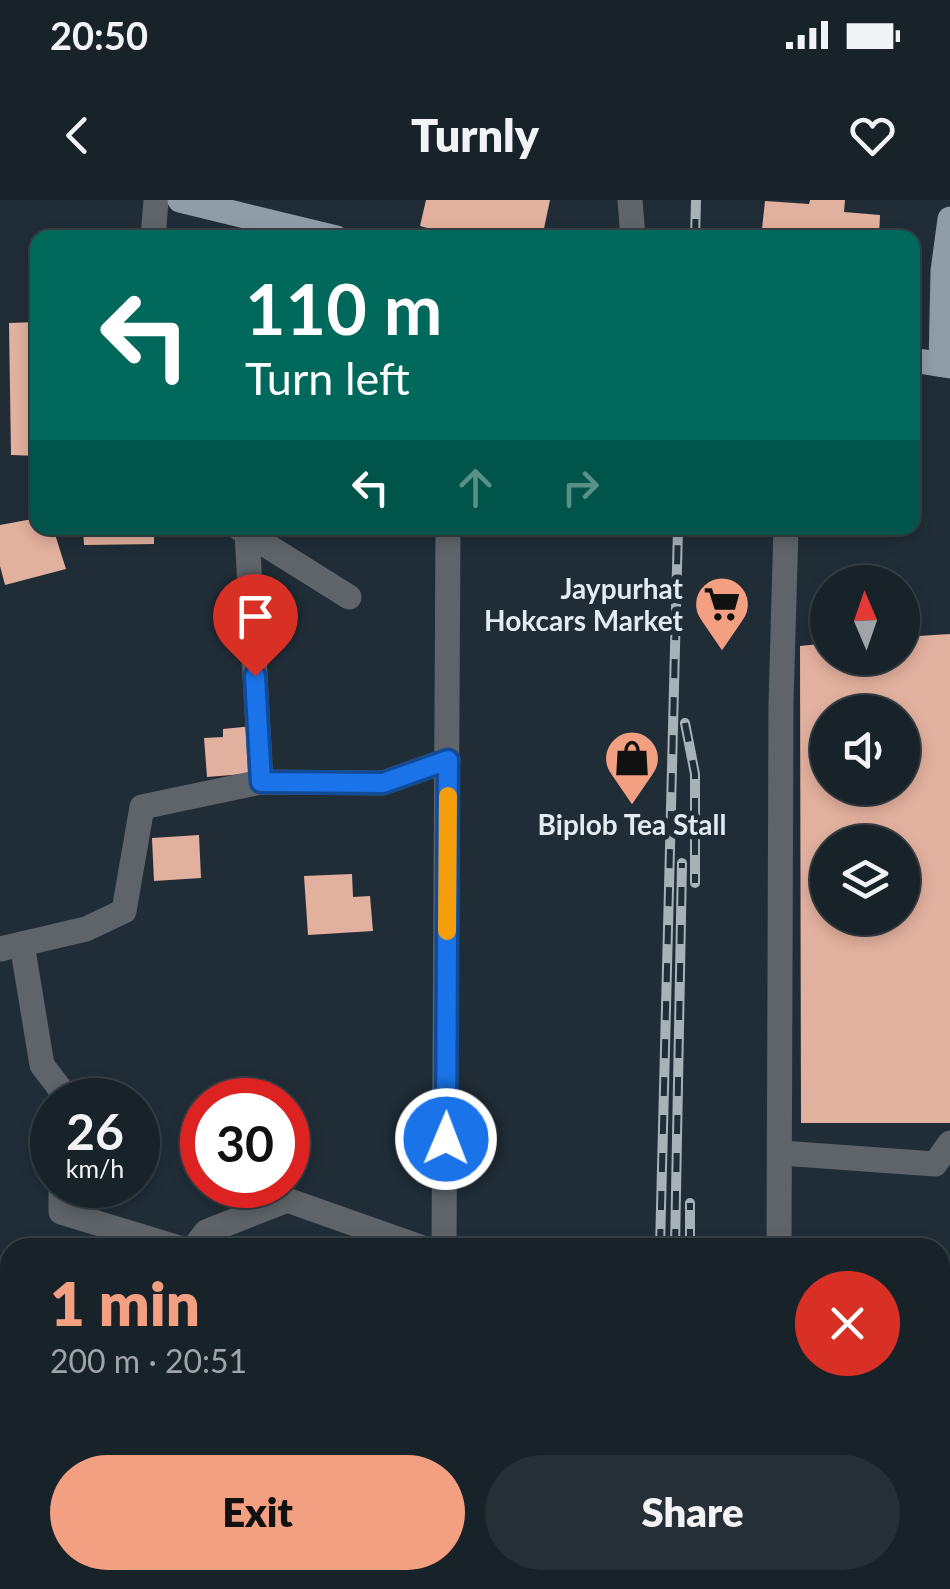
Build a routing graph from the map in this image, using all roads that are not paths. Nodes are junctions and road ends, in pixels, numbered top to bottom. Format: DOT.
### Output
graph roads {
  1 [pos="156,200"];
  2 [pos="180,200"];
  3 [pos="630,200"];
  4 [pos="950,219"];
  5 [pos="153,230"];
  6 [pos="303,230"];
  7 [pos="632,230"];
  8 [pos="920,361"];
  9 [pos="946,365"];
  10 [pos="243,535"];
  11 [pos="251,535"];
  12 [pos="448,535"];
  13 [pos="786,535"];
  14 [pos="348,598"];
  15 [pos="448,760"];
  16 [pos="261,782"];
  17 [pos="11,946"];
  18 [pos="52,1078"];
  19 [pos="950,1142"];
  20 [pos="781,1153"];
  21 [pos="61,1208"];
  22 [pos="146,1238"];
  23 [pos="202,1238"];
  24 [pos="394,1238"];
  25 [pos="444,1238"];
  26 [pos="779,1238"];
  1 -- 5 [label="street"];
  2 -- 6 [label="main road"];
  3 -- 7 [label="street"];
  4 -- 9 [label="main road"];
  8 -- 9 [label="main road"];
  10 -- 16 [label="street"];
  11 -- 14 [label="street"];
  12 -- 15 [label="street"];
  13 -- 20 [label="street"];
  15 -- 16 [label="street"];
  15 -- 25 [label="street"];
  16 -- 17 [label="street"];
  17 -- 18 [label="street"];
  19 -- 20 [label="street"];
  20 -- 26 [label="street"];
  21 -- 22 [label="street"];
  23 -- 24 [label="street"];
}
